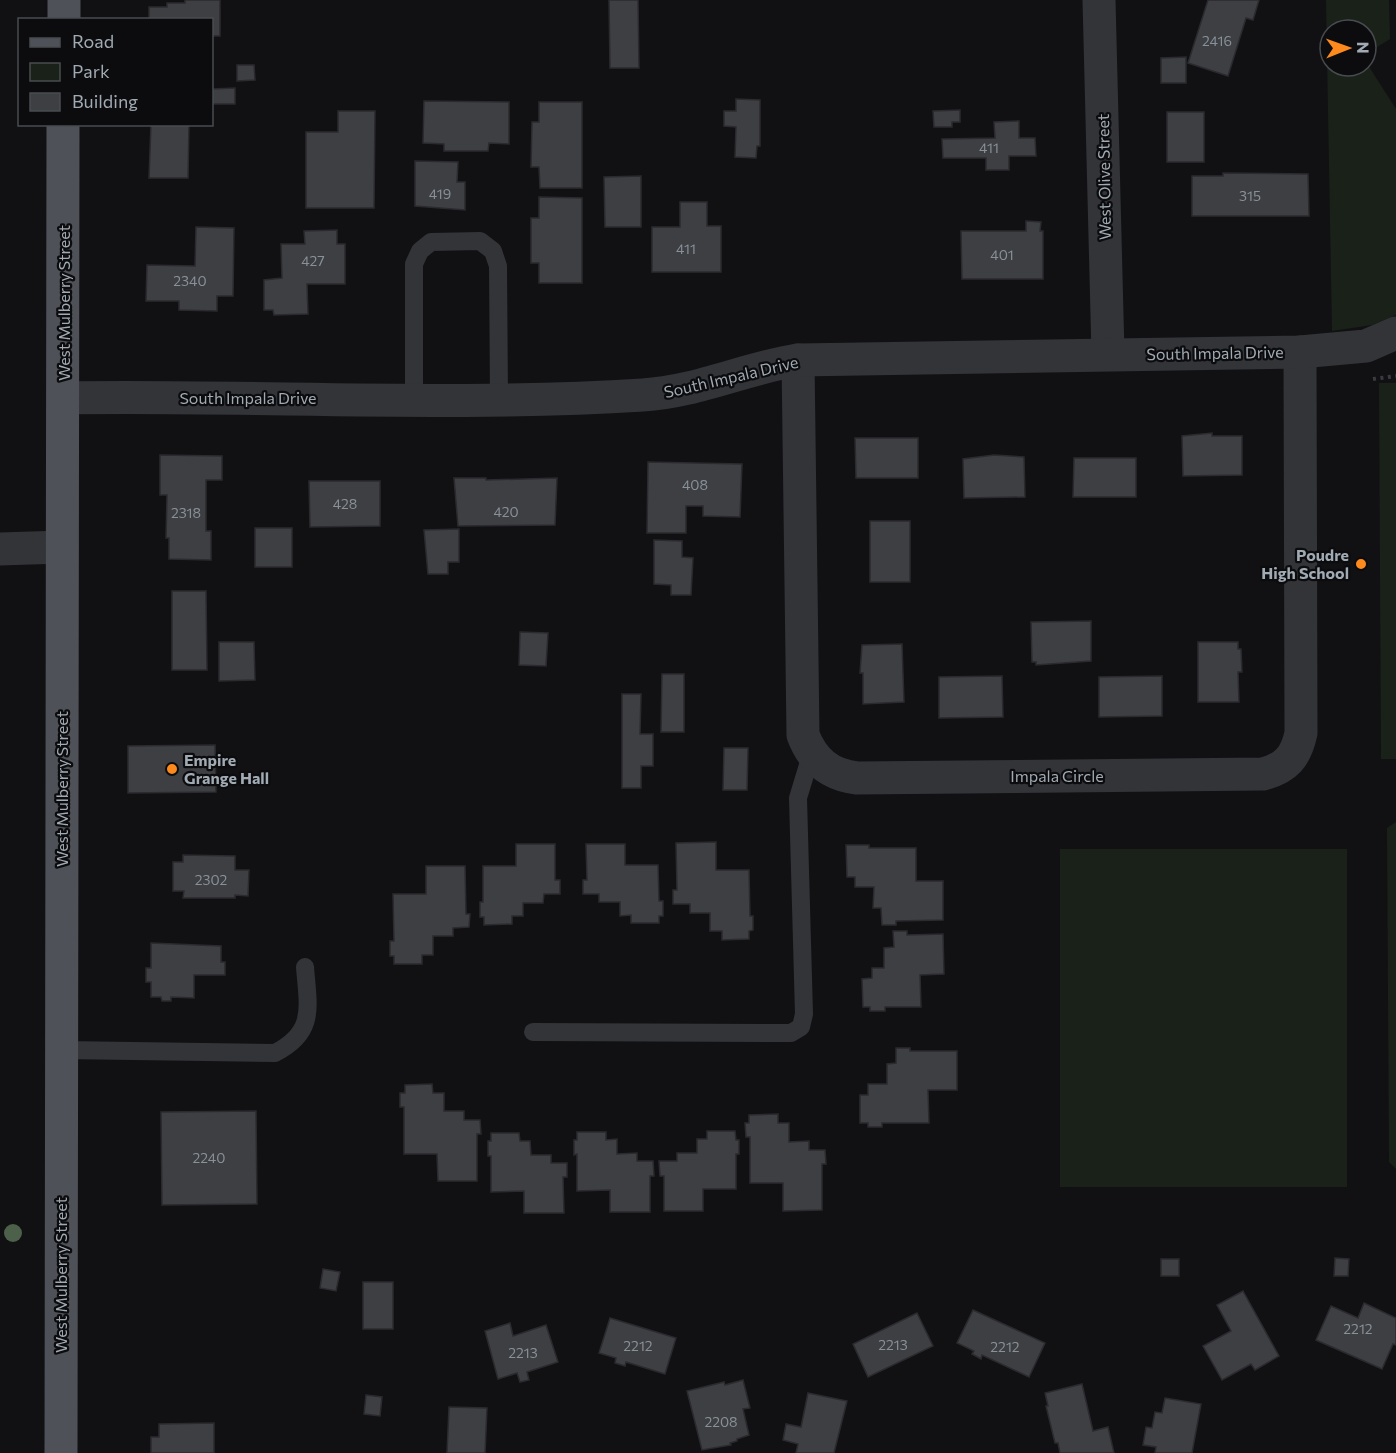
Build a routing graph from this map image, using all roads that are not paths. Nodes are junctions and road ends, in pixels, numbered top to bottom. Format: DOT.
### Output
graph roads {
  1 [pos="64,0"];
  2 [pos="1099,0"];
  3 [pos="64,18"];
  4 [pos="63,126"];
  5 [pos="1396,333"];
  6 [pos="1300,352"];
  7 [pos="1108,354"];
  8 [pos="798,360"];
  9 [pos="64,398"];
  10 [pos="499,398"];
  11 [pos="414,399"];
  12 [pos="63,547"];
  13 [pos="0,549"];
  14 [pos="812,753"];
  15 [pos="305,968"];
  16 [pos="532,1032"];
  17 [pos="62,1050"];
  18 [pos="61,1453"];
  1 -- 3 [label="main road"];
  2 -- 7 [label="street, West Olive Street"];
  4 -- 9 [label="main road, West Mulberry Street"];
  5 -- 6 [label="street, South Impala Drive"];
  6 -- 7 [label="street, South Impala Drive"];
  6 -- 14 [label="street, Impala Circle"];
  7 -- 8 [label="street, South Impala Drive"];
  8 -- 10 [label="street, South Impala Drive"];
  8 -- 14 [label="street"];
  9 -- 11 [label="street, South Impala Drive"];
  9 -- 12 [label="main road, West Mulberry Street"];
  10 -- 11 [label="street, South Impala Drive"];
  10 -- 11 [label="lane"];
  12 -- 13 [label="street"];
  12 -- 17 [label="main road, West Mulberry Street"];
  14 -- 16 [label="lane"];
  15 -- 17 [label="lane"];
  17 -- 18 [label="main road, West Mulberry Street"];
}
